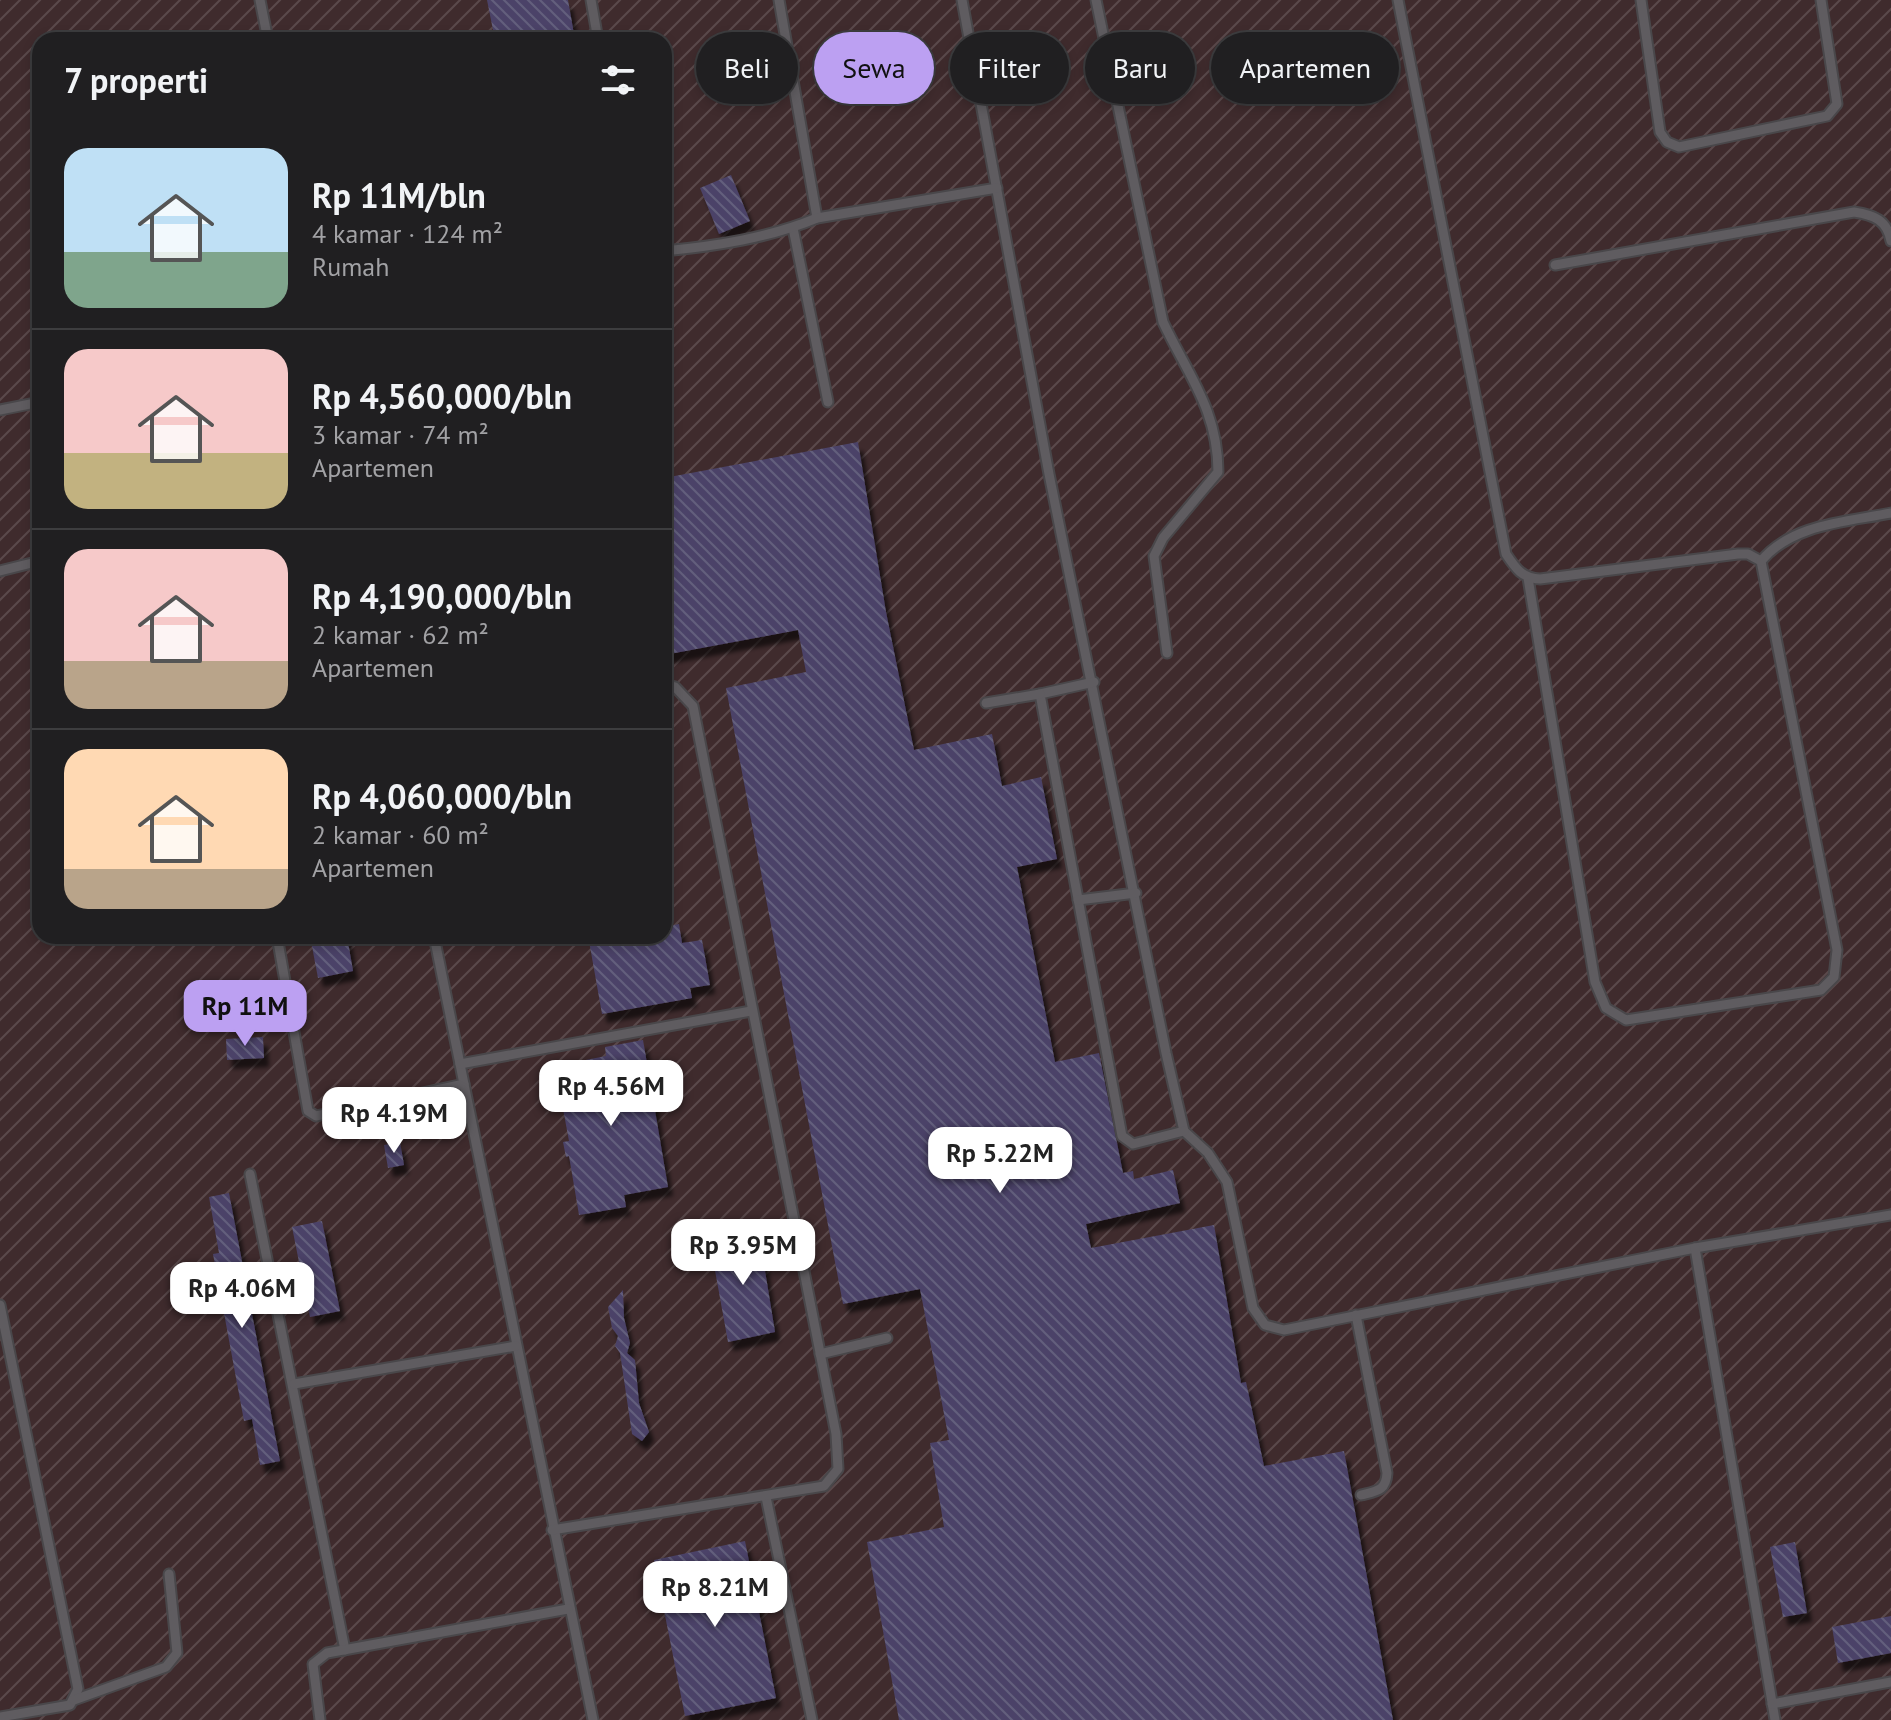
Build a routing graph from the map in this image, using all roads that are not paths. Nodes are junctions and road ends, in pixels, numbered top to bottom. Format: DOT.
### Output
graph roads {
  1 [pos="260,0"];
  2 [pos="591,0"];
  3 [pos="779,0"];
  4 [pos="962,0"];
  5 [pos="1096,0"];
  6 [pos="1398,0"];
  7 [pos="1641,0"];
  8 [pos="1821,0"];
  9 [pos="266,32"];
  10 [pos="597,32"];
  11 [pos="997,188"];
  12 [pos="817,218"];
  13 [pos="793,228"];
  14 [pos="1891,241"];
  15 [pos="672,250"];
  16 [pos="1555,265"];
  17 [pos="828,402"];
  18 [pos="32,404"];
  19 [pos="0,410"];
  20 [pos="1891,513"];
  21 [pos="1761,561"];
  22 [pos="32,563"];
  23 [pos="0,571"];
  24 [pos="1528,578"];
  25 [pos="1167,653"];
  26 [pos="1094,682"];
  27 [pos="672,686"];
  28 [pos="1040,694"];
  29 [pos="986,703"];
  30 [pos="1136,893"];
  31 [pos="1078,900"];
  32 [pos="278,944"];
  33 [pos="436,944"];
  34 [pos="751,1011"];
  35 [pos="460,1064"];
  36 [pos="464,1084"];
  37 [pos="1184,1131"];
  38 [pos="250,1174"];
  39 [pos="1891,1215"];
  40 [pos="1695,1248"];
  41 [pos="0,1305"];
  42 [pos="1356,1315"];
  43 [pos="887,1338"];
  44 [pos="516,1346"];
  45 [pos="820,1354"];
  46 [pos="294,1384"];
  47 [pos="1361,1495"];
  48 [pos="766,1497"];
  49 [pos="552,1530"];
  50 [pos="169,1574"];
  51 [pos="568,1609"];
  52 [pos="345,1650"];
  53 [pos="1891,1682"];
  54 [pos="74,1700"];
  55 [pos="1772,1704"];
  56 [pos="0,1717"];
  57 [pos="320,1720"];
  58 [pos="593,1720"];
  59 [pos="812,1720"];
  60 [pos="1775,1720"];
  1 -- 9 [label="lane"];
  2 -- 10 [label="lane"];
  3 -- 12 [label="lane"];
  4 -- 11 [label="lane"];
  5 -- 25 [label="lane"];
  6 -- 24 [label="lane"];
  7 -- 8 [label="lane"];
  11 -- 12 [label="lane"];
  11 -- 26 [label="lane"];
  12 -- 13 [label="lane"];
  13 -- 15 [label="lane"];
  13 -- 17 [label="lane"];
  14 -- 16 [label="lane"];
  18 -- 19 [label="lane"];
  20 -- 21 [label="lane"];
  21 -- 24 [label="lane"];
  21 -- 24 [label="lane"];
  22 -- 23 [label="lane"];
  26 -- 28 [label="lane"];
  26 -- 30 [label="lane"];
  27 -- 34 [label="lane"];
  28 -- 29 [label="lane"];
  28 -- 31 [label="lane"];
  30 -- 31 [label="lane"];
  30 -- 37 [label="lane"];
  31 -- 37 [label="lane"];
  32 -- 36 [label="lane"];
  33 -- 35 [label="lane"];
  34 -- 35 [label="lane"];
  34 -- 45 [label="lane"];
  35 -- 36 [label="lane"];
  36 -- 44 [label="lane"];
  37 -- 42 [label="lane"];
  38 -- 46 [label="lane"];
  39 -- 40 [label="lane"];
  40 -- 42 [label="lane"];
  40 -- 55 [label="lane"];
  41 -- 54 [label="lane"];
  42 -- 47 [label="lane"];
  43 -- 45 [label="lane"];
  44 -- 46 [label="lane"];
  44 -- 49 [label="lane"];
  45 -- 48 [label="lane"];
  46 -- 52 [label="lane"];
  48 -- 49 [label="lane"];
  48 -- 59 [label="lane"];
  49 -- 51 [label="lane"];
  50 -- 54 [label="lane"];
  51 -- 52 [label="lane"];
  51 -- 58 [label="lane"];
  52 -- 57 [label="lane"];
  53 -- 55 [label="lane"];
  54 -- 56 [label="lane"];
  55 -- 60 [label="lane"];
}
